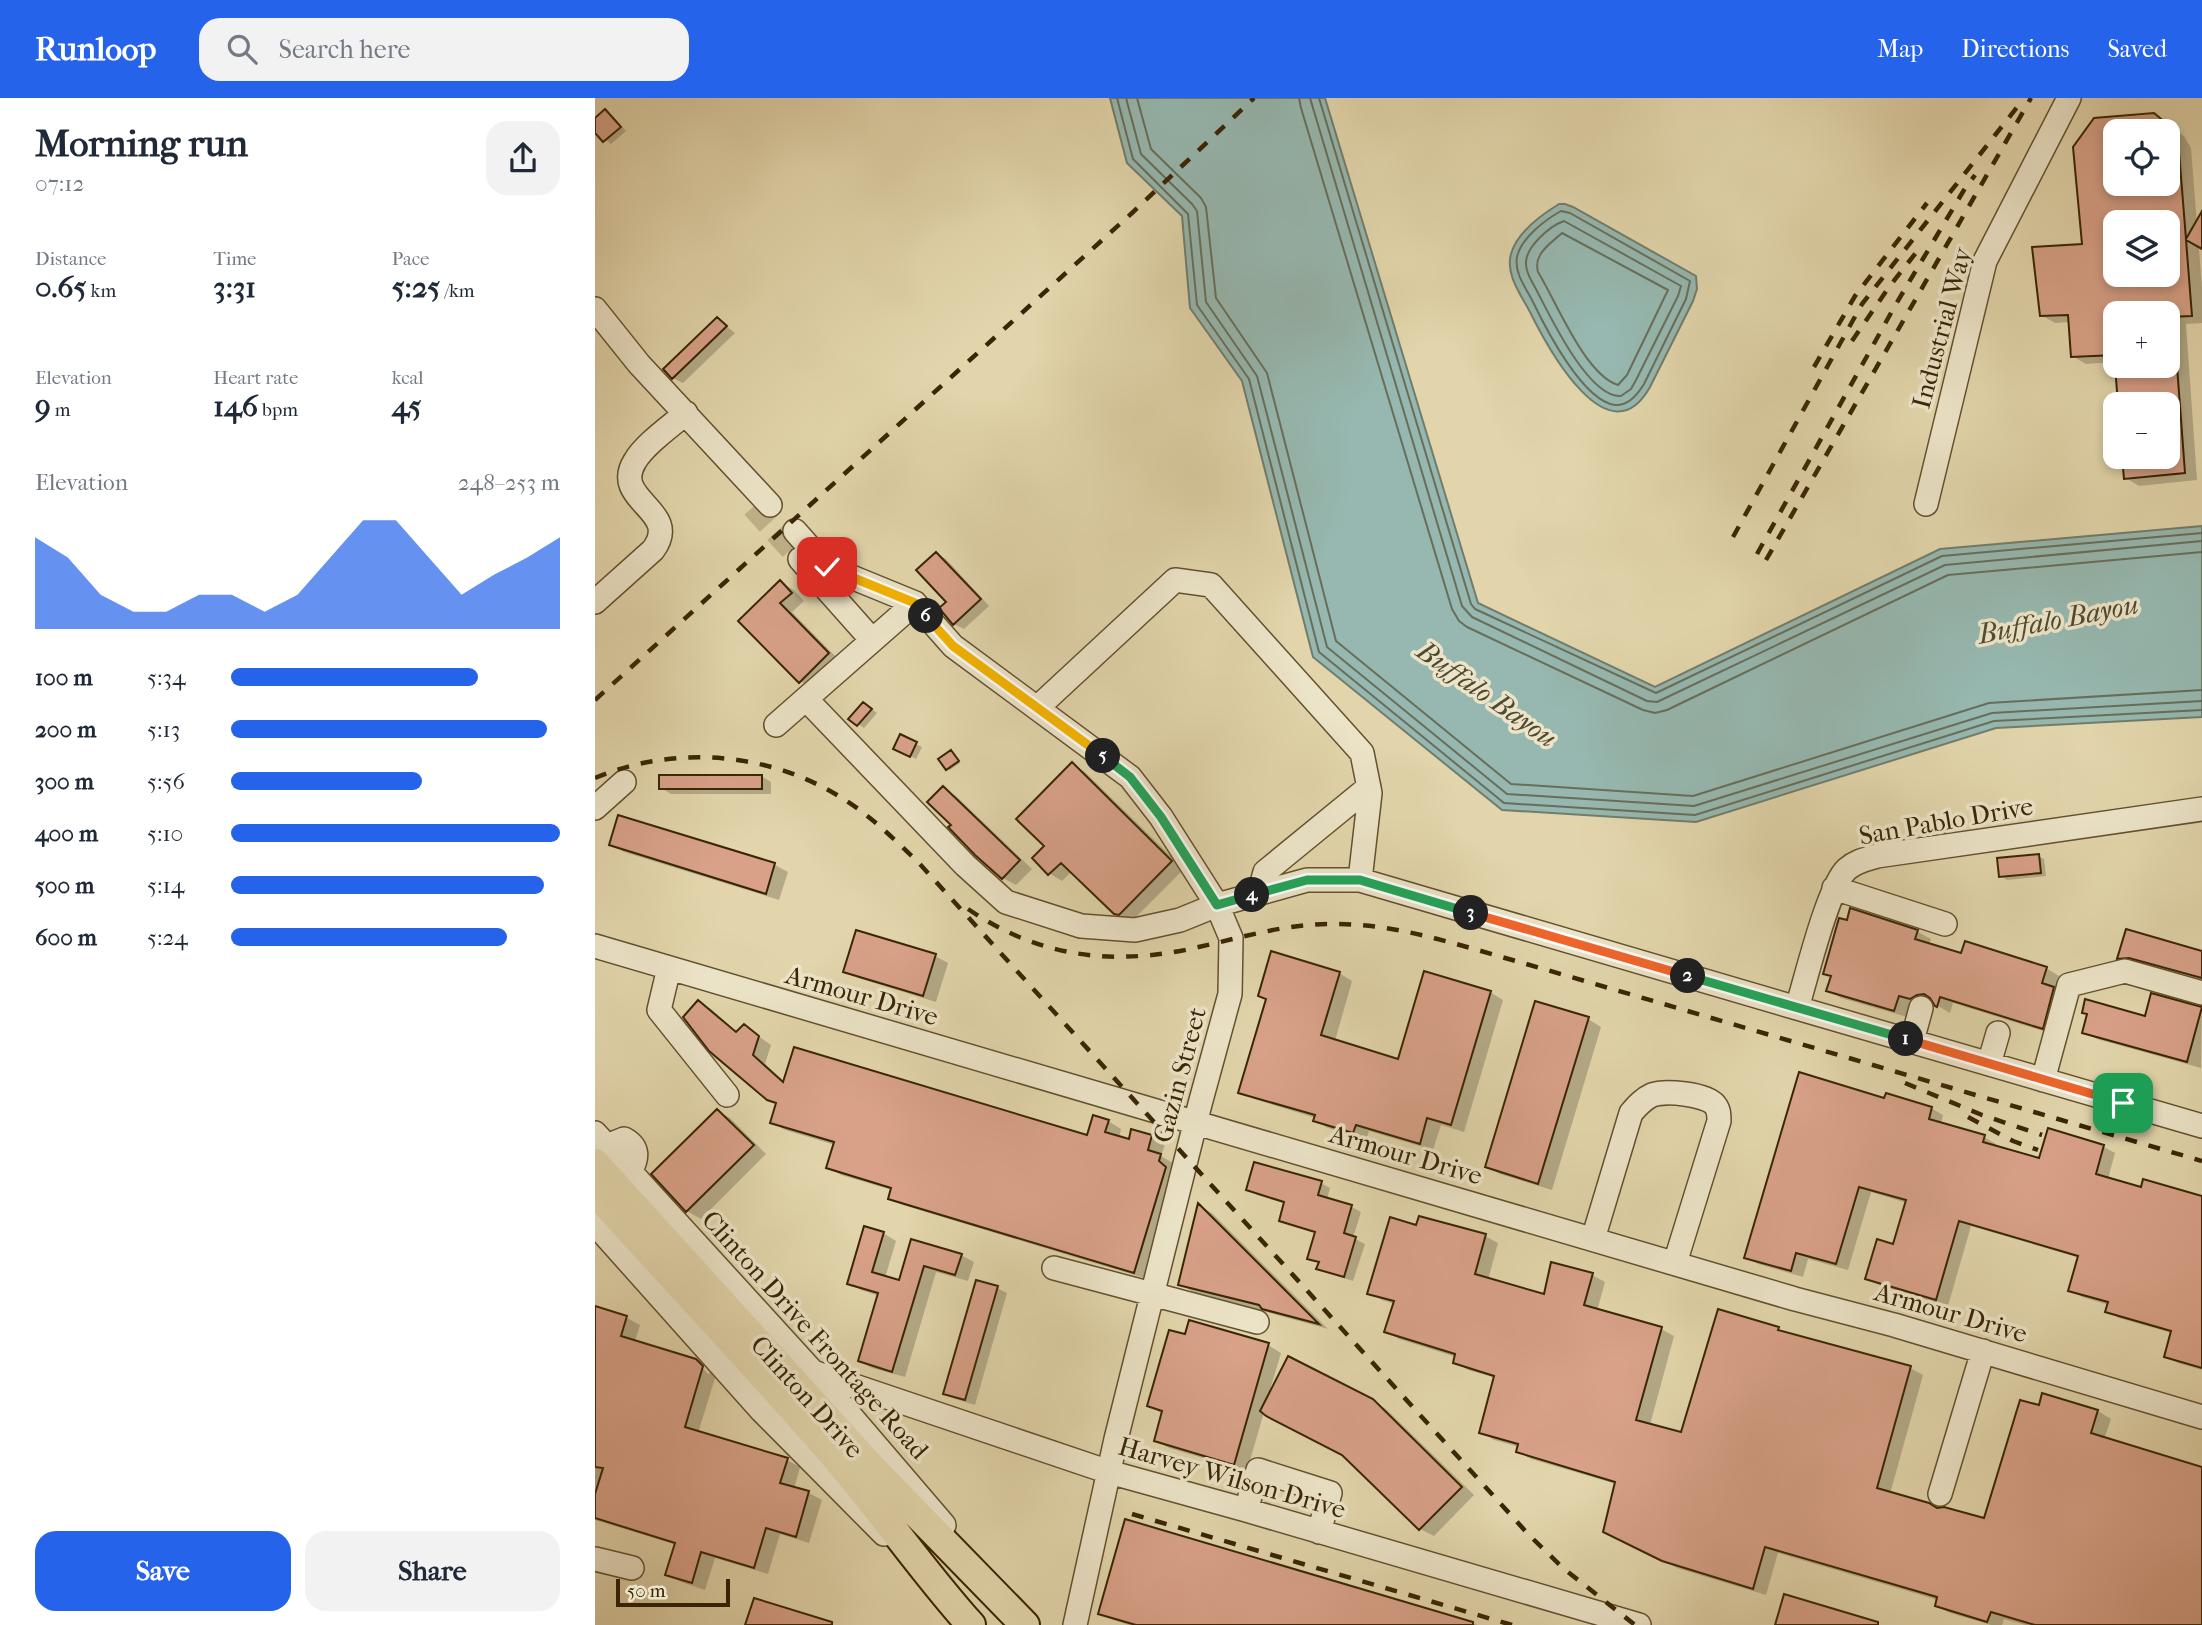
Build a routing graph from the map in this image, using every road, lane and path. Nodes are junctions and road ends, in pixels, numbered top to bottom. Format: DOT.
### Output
graph roads {
  1 [pos="2069,98"];
  2 [pos="595,309"];
  3 [pos="681,417"];
  4 [pos="1926,504"];
  5 [pos="762,506"];
  6 [pos="795,531"];
  7 [pos="800,559"];
  8 [pos="595,602"];
  9 [pos="915,603"];
  10 [pos="872,640"];
  11 [pos="806,699"];
  12 [pos="1037,708"];
  13 [pos="776,725"];
  14 [pos="624,782"];
  15 [pos="1369,787"];
  16 [pos="595,808"];
  17 [pos="2202,809"];
  18 [pos="1360,880"];
  19 [pos="1834,888"];
  20 [pos="1259,894"];
  21 [pos="1217,905"];
  22 [pos="1945,924"];
  23 [pos="595,946"];
  24 [pos="669,968"];
  25 [pos="2202,993"];
  26 [pos="1797,1008"];
  27 [pos="1921,1009"];
  28 [pos="1998,1033"];
  29 [pos="1912,1041"];
  30 [pos="1989,1064"];
  31 [pos="2043,1080"];
  32 [pos="727,1095"];
  33 [pos="1196,1122"];
  34 [pos="2202,1126"];
  35 [pos="599,1147"];
  36 [pos="608,1196"];
  37 [pos="1593,1239"];
  38 [pos="1675,1263"];
  39 [pos="1054,1268"];
  40 [pos="1153,1294"];
  41 [pos="1257,1322"];
  42 [pos="1983,1351"];
  43 [pos="813,1372"];
  44 [pos="2202,1417"];
  45 [pos="1109,1472"];
  46 [pos="1940,1494"];
  47 [pos="1246,1510"];
  48 [pos="1319,1532"];
  49 [pos="595,1559"];
  50 [pos="632,1568"];
  51 [pos="984,1581"];
  52 [pos="1560,1614"];
  53 [pos="1610,1621"];
  54 [pos="971,1625"];
  55 [pos="1024,1625"];
  56 [pos="1075,1625"];
  57 [pos="1639,1625"];
  1 -- 4 [label="street, Industrial Way"];
  2 -- 3 [label="street"];
  3 -- 5 [label="street"];
  3 -- 8 [label="street"];
  6 -- 9 [label="street"];
  7 -- 10 [label="street"];
  9 -- 10 [label="street"];
  9 -- 12 [label="street, Gazin Street"];
  10 -- 11 [label="street"];
  11 -- 13 [label="street"];
  11 -- 21 [label="street"];
  12 -- 15 [label="street"];
  12 -- 21 [label="street, Gazin Street"];
  14 -- 16 [label="street"];
  15 -- 18 [label="street"];
  15 -- 20 [label="street"];
  17 -- 19 [label="street, San Pablo Drive"];
  18 -- 20 [label="street"];
  18 -- 26 [label="street"];
  19 -- 22 [label="street"];
  19 -- 26 [label="street, San Pablo Drive"];
  20 -- 21 [label="street"];
  21 -- 33 [label="street, Gazin Street"];
  23 -- 24 [label="street, Armour Drive"];
  24 -- 32 [label="street"];
  24 -- 33 [label="street, Armour Drive"];
  25 -- 31 [label="street"];
  26 -- 29 [label="street"];
  27 -- 29 [label="street"];
  28 -- 30 [label="street"];
  29 -- 30 [label="street"];
  30 -- 31 [label="street"];
  31 -- 34 [label="street"];
  33 -- 37 [label="street, Armour Drive"];
  33 -- 40 [label="street, Gazin Street"];
  35 -- 36 [label="main road, Clinton Drive"];
  35 -- 36 [label="street"];
  36 -- 43 [label="street, Clinton Drive Frontage Road"];
  36 -- 51 [label="main road, Clinton Drive"];
  36 -- 54 [label="main road, Clinton Drive"];
  37 -- 38 [label="street, Armour Drive"];
  37 -- 38 [label="street"];
  38 -- 42 [label="street, Armour Drive"];
  39 -- 40 [label="street"];
  40 -- 41 [label="street"];
  40 -- 45 [label="street, Gazin Street"];
  42 -- 44 [label="street, Armour Drive"];
  42 -- 46 [label="street"];
  43 -- 45 [label="street, Harvey Wilson Drive"];
  43 -- 51 [label="street, Clinton Drive Frontage Road"];
  45 -- 47 [label="street, Harvey Wilson Drive"];
  45 -- 56 [label="street, Gazin Street"];
  47 -- 48 [label="street, Harvey Wilson Drive"];
  47 -- 48 [label="street"];
  48 -- 52 [label="street, Harvey Wilson Drive"];
  49 -- 50 [label="street"];
  51 -- 55 [label="main road, Clinton Drive"];
  52 -- 53 [label="street, Harvey Wilson Drive"];
  53 -- 57 [label="street, Harvey Wilson Drive"];
}
